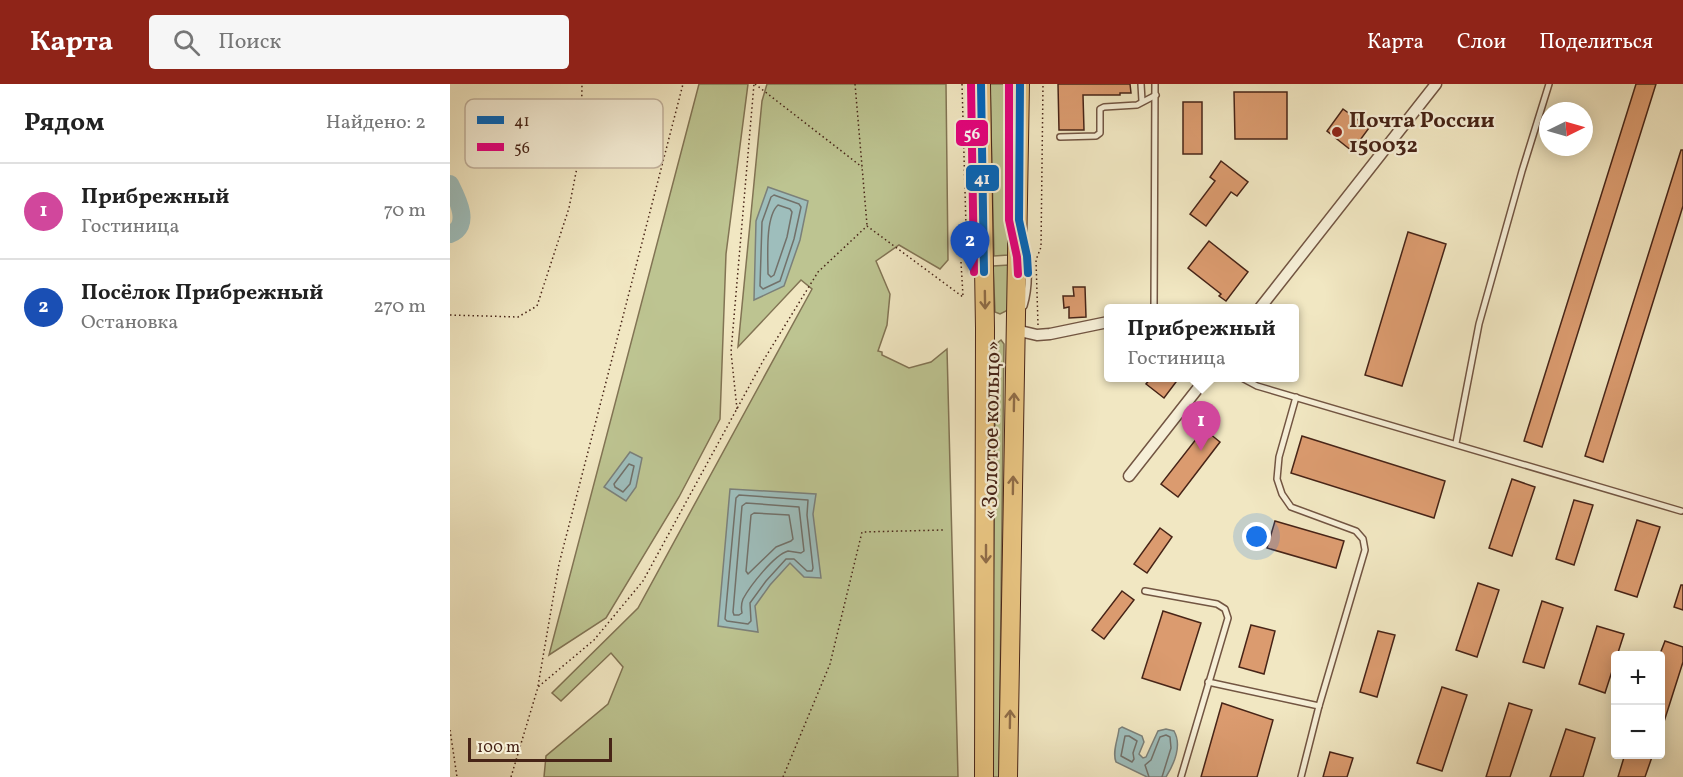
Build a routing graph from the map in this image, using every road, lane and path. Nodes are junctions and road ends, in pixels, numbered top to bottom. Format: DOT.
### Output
graph roads {
  1 [pos="582,84"];
  2 [pos="683,84"];
  3 [pos="755,84"];
  4 [pos="855,84"];
  5 [pos="962,84"];
  6 [pos="981,84"];
  7 [pos="1020,84"];
  8 [pos="1043,84"];
  9 [pos="1141,84"];
  10 [pos="1155,84"];
  11 [pos="1436,84"];
  12 [pos="1549,84"];
  13 [pos="1156,95"];
  14 [pos="582,99"];
  15 [pos="1142,101"];
  16 [pos="1060,137"];
  17 [pos="663,161"];
  18 [pos="577,168"];
  19 [pos="661,168"];
  20 [pos="862,168"];
  21 [pos="867,226"];
  22 [pos="961,262"];
  23 [pos="967,262"];
  24 [pos="1154,304"];
  25 [pos="1264,304"];
  26 [pos="450,315"];
  27 [pos="1104,323"];
  28 [pos="985,328"];
  29 [pos="1016,330"];
  30 [pos="1037,334"];
  31 [pos="1203,382"];
  32 [pos="1248,382"];
  33 [pos="1296,397"];
  34 [pos="737,409"];
  35 [pos="1456,443"];
  36 [pos="1128,476"];
  37 [pos="1681,511"];
  38 [pos="943,530"];
  39 [pos="1145,591"];
  40 [pos="1208,682"];
  41 [pos="538,687"];
  42 [pos="1319,706"];
  43 [pos="450,730"];
  44 [pos="457,777"];
  45 [pos="511,777"];
  46 [pos="783,777"];
  47 [pos="984,777"];
  48 [pos="1008,777"];
  49 [pos="1181,777"];
  50 [pos="1300,777"];
  1 -- 14 [label="path"];
  2 -- 17 [label="path"];
  3 -- 20 [label="path"];
  3 -- 34 [label="path"];
  4 -- 20 [label="path"];
  5 -- 23 [label="path"];
  6 -- 28 [label="highway, «Золотое кольцо», one-way"];
  7 -- 29 [label="highway, «Золотое кольцо»"];
  8 -- 30 [label="path"];
  9 -- 15 [label="lane"];
  10 -- 13 [label="lane"];
  11 -- 25 [label="street"];
  12 -- 35 [label="lane"];
  13 -- 15 [label="lane"];
  13 -- 24 [label="lane"];
  15 -- 16 [label="lane"];
  18 -- 26 [label="path"];
  19 -- 41 [label="path"];
  20 -- 21 [label="path"];
  21 -- 22 [label="path"];
  21 -- 34 [label="path"];
  27 -- 30 [label="street"];
  28 -- 29 [label="highway"];
  28 -- 47 [label="highway, «Золотое кольцо», one-way"];
  29 -- 30 [label="street"];
  48 -- 29 [label="highway, «Золотое кольцо», one-way"];
  31 -- 36 [label="street"];
  32 -- 33 [label="lane"];
  33 -- 35 [label="lane"];
  33 -- 42 [label="lane"];
  34 -- 41 [label="path"];
  35 -- 37 [label="lane"];
  38 -- 46 [label="path"];
  39 -- 40 [label="lane"];
  40 -- 42 [label="lane"];
  40 -- 49 [label="lane"];
  41 -- 45 [label="path"];
  42 -- 50 [label="lane"];
  43 -- 44 [label="path"];
}
